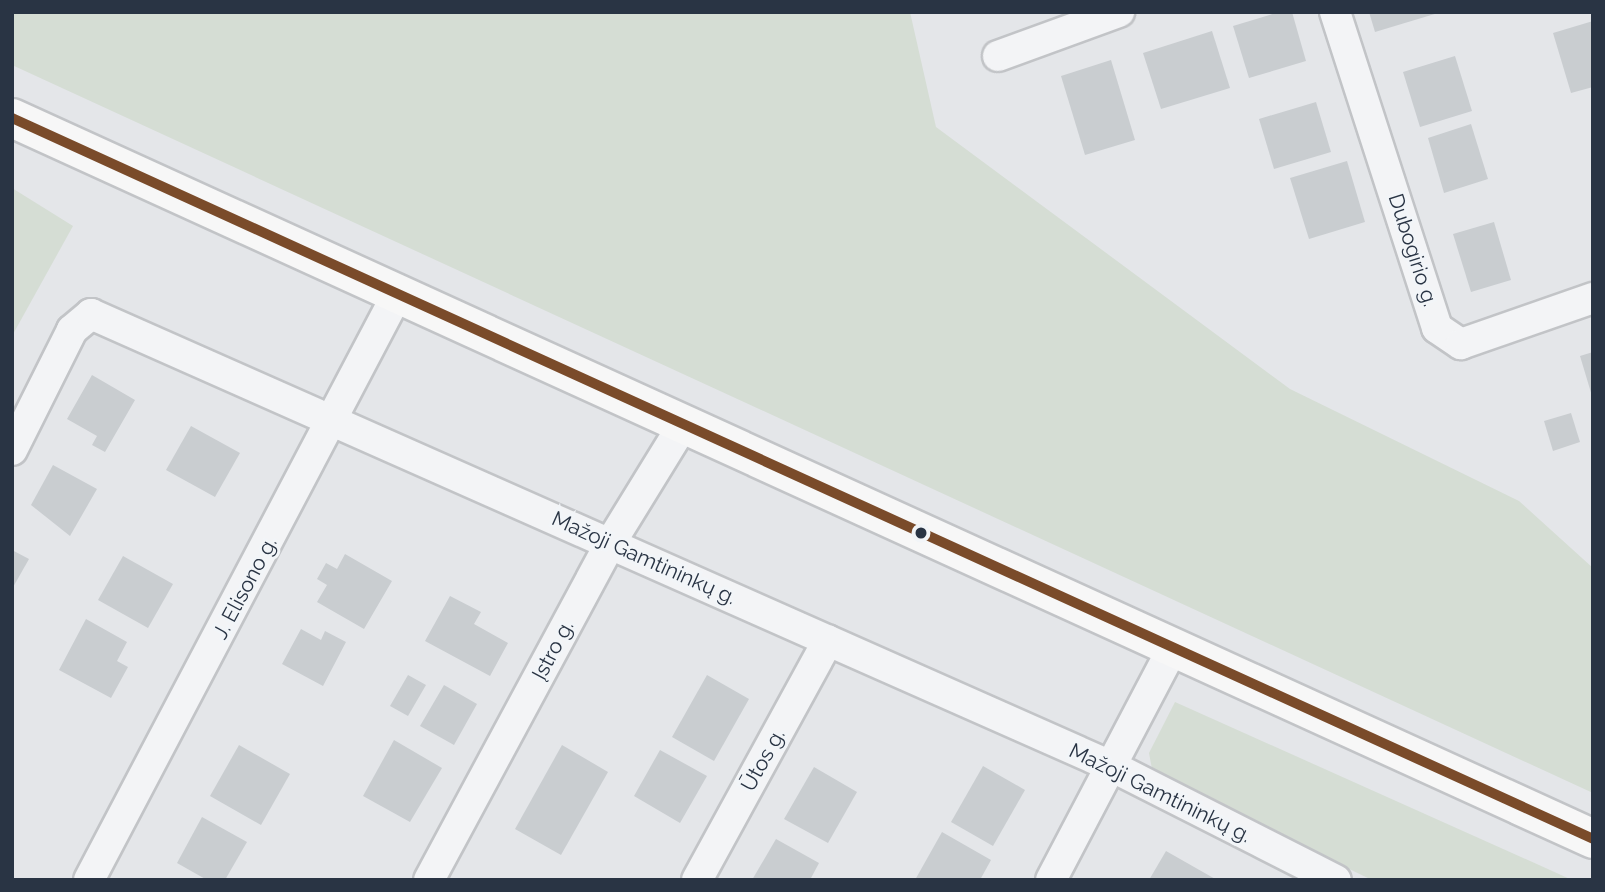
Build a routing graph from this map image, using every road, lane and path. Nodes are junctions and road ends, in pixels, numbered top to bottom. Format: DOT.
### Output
graph roads {
  1 [pos="1119,12"];
  2 [pos="1335,12"];
  3 [pos="998,55"];
  4 [pos="12,118"];
  5 [pos="398,293"];
  6 [pos="1593,298"];
  7 [pos="336,419"];
  8 [pos="683,425"];
  9 [pos="12,450"];
  10 [pos="611,542"];
  11 [pos="828,641"];
  12 [pos="1174,646"];
  13 [pos="1111,766"];
  14 [pos="1593,839"];
  15 [pos="89,880"];
  16 [pos="429,880"];
  17 [pos="697,880"];
  18 [pos="1051,880"];
  19 [pos="1336,880"];
  1 -- 3 [label="street"];
  2 -- 6 [label="street, Dubogirio g."];
  4 -- 5 [label="highway"];
  5 -- 7 [label="street, J. Elisono g."];
  5 -- 8 [label="highway"];
  7 -- 9 [label="street, Mažoji Gamtininkų g."];
  7 -- 10 [label="street, Mažoji Gamtininkų g."];
  7 -- 15 [label="street, J. Elisono g."];
  8 -- 10 [label="street, Įstro g."];
  8 -- 12 [label="highway"];
  10 -- 11 [label="street, Mažoji Gamtininkų g."];
  10 -- 16 [label="street, Įstro g."];
  11 -- 13 [label="street, Mažoji Gamtininkų g."];
  11 -- 17 [label="street, Ūtos g."];
  12 -- 13 [label="street"];
  12 -- 14 [label="highway"];
  13 -- 18 [label="street"];
  13 -- 19 [label="street, Mažoji Gamtininkų g."];
}
